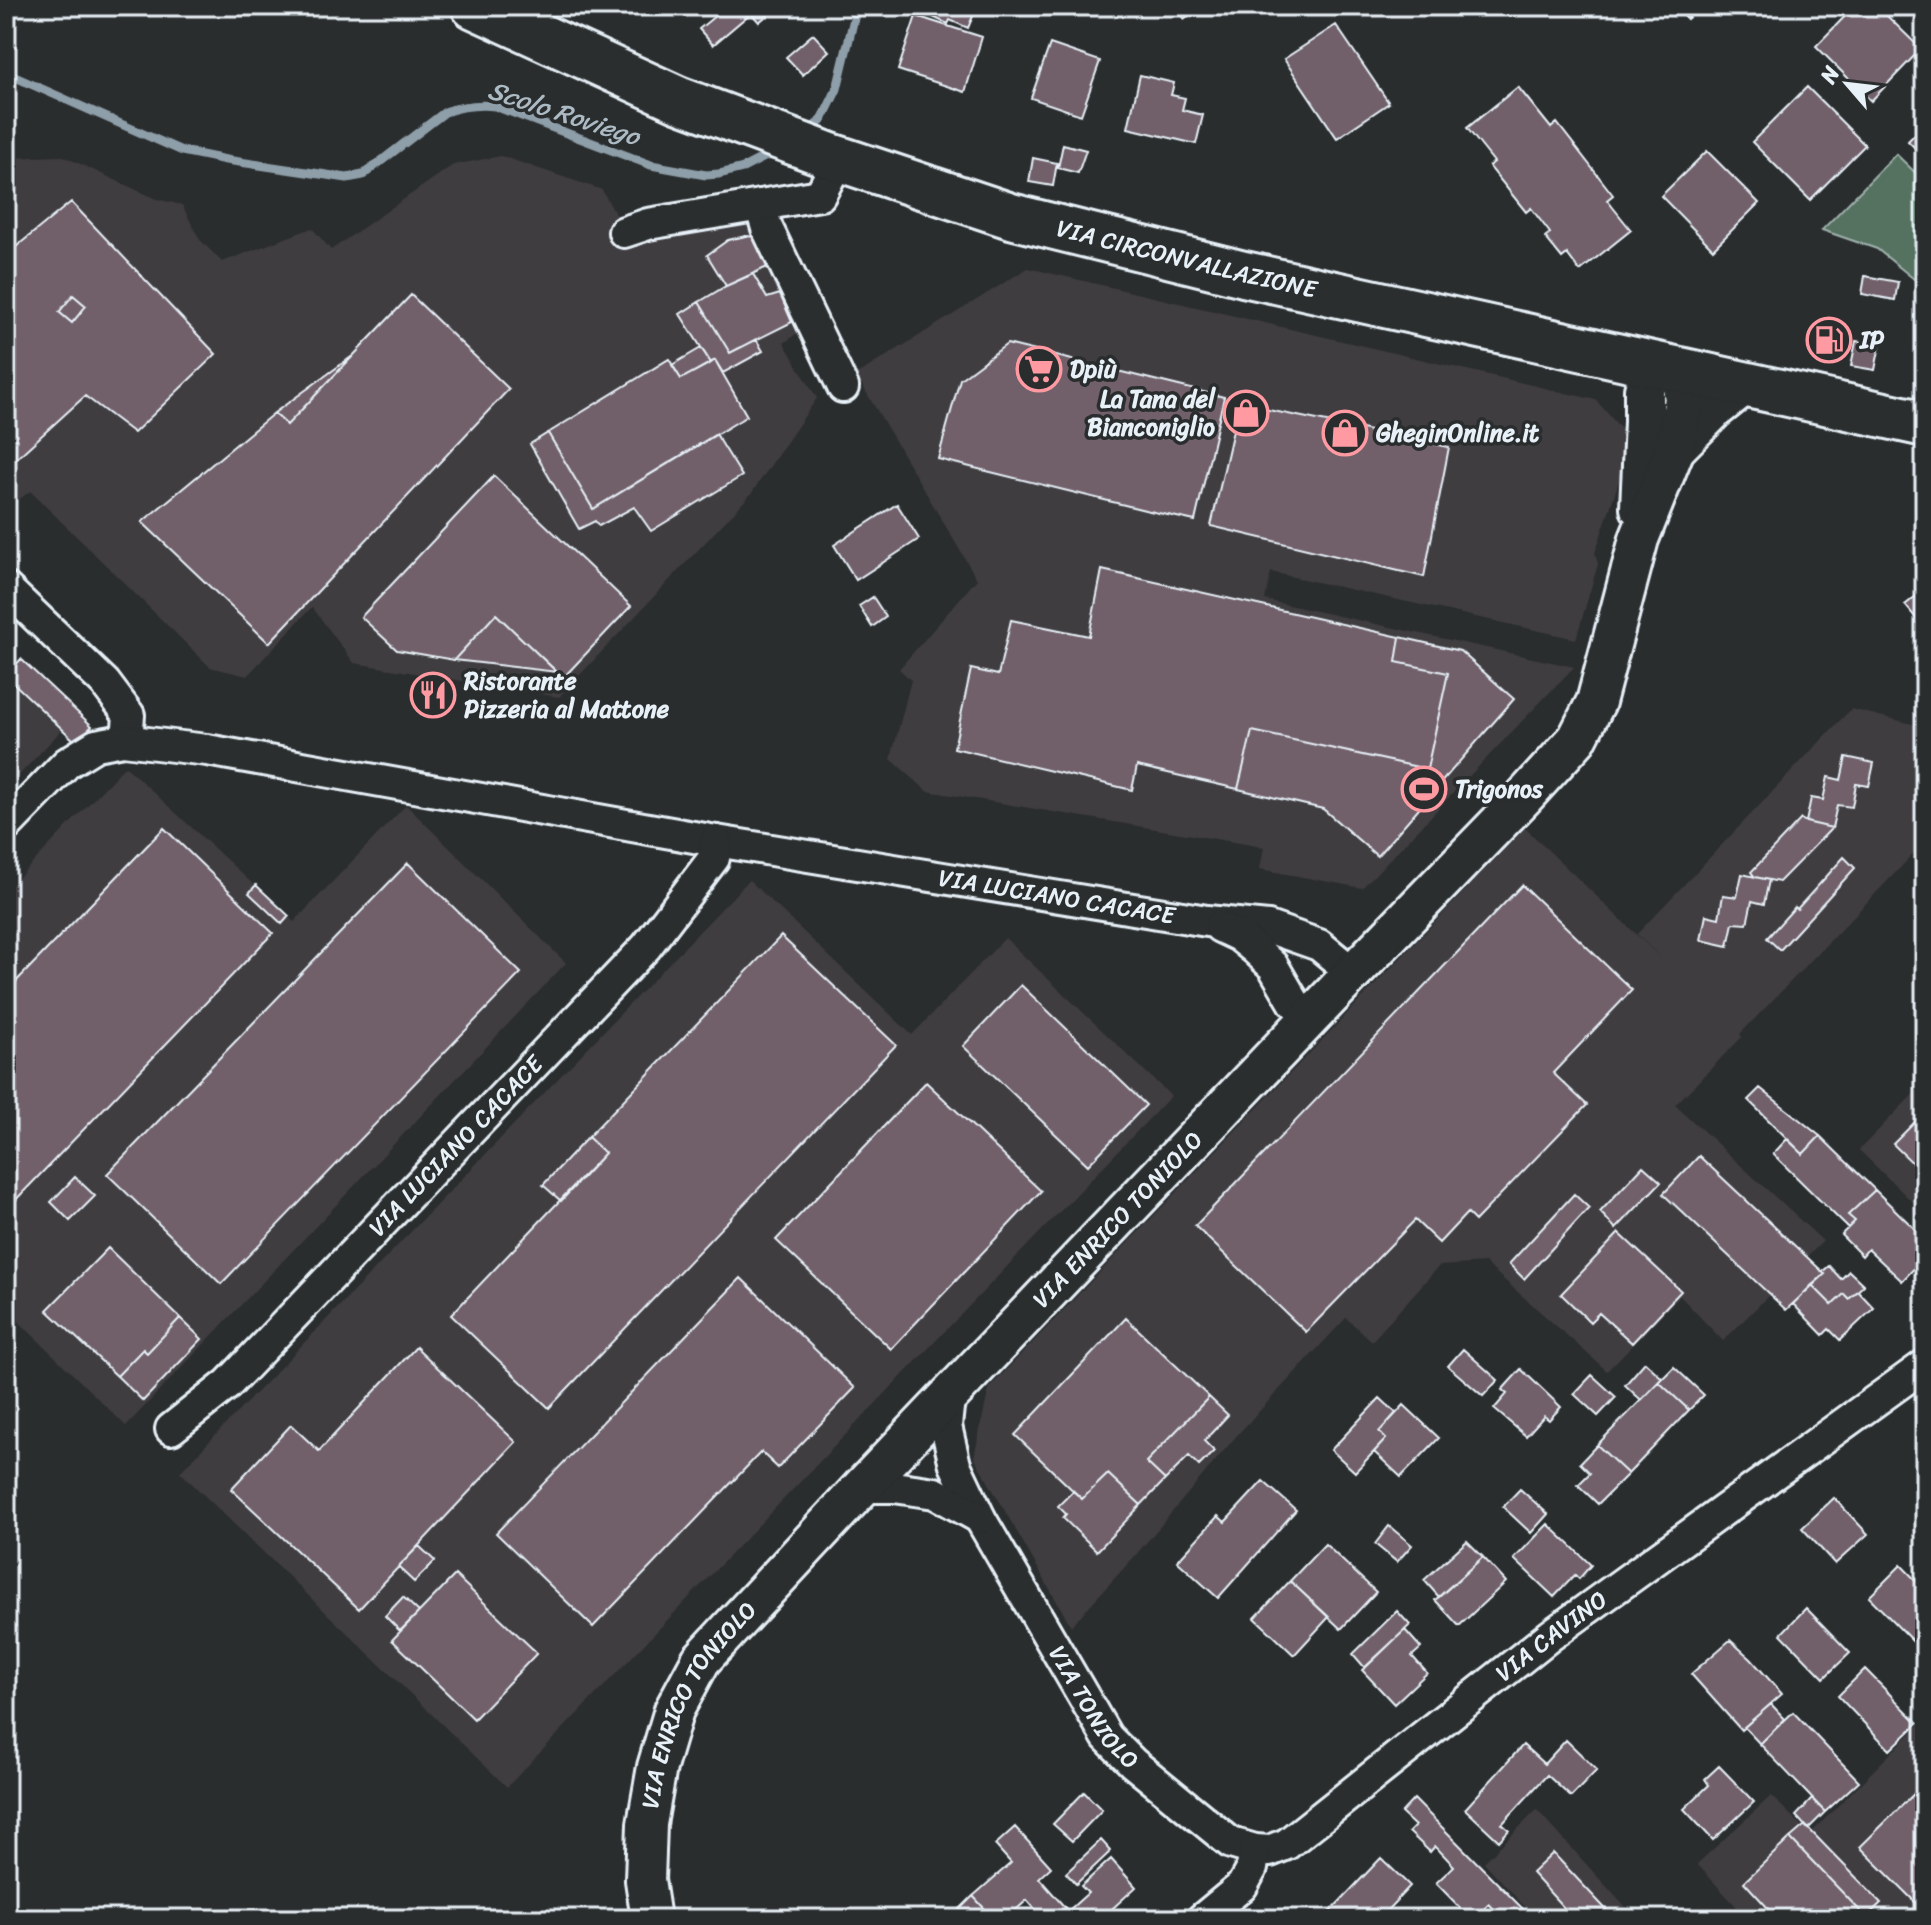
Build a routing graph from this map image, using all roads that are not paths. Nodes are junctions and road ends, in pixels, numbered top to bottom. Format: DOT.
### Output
graph roads {
  1 [pos="474,6"];
  2 [pos="834,157"];
  3 [pos="760,205"];
  4 [pos="624,232"];
  5 [pos="1665,366"];
  6 [pos="1746,384"];
  7 [pos="843,387"];
  8 [pos="1925,424"];
  9 [pos="1675,449"];
  10 [pos="1639,539"];
  11 [pos="6,588"];
  12 [pos="127,740"];
  13 [pos="6,826"];
  14 [pos="716,841"];
  15 [pos="1207,921"];
  16 [pos="1353,973"];
  17 [pos="1310,1019"];
  18 [pos="1925,1365"];
  19 [pos="949,1398"];
  20 [pos="171,1429"];
  21 [pos="862,1487"];
  22 [pos="980,1518"];
  23 [pos="1255,1850"];
  24 [pos="651,1919"];
  25 [pos="1202,1919"];
  1 -- 2 [label="main road, VIA CIRCONVALLAZIONE"];
  2 -- 3 [label="street"];
  2 -- 5 [label="main road, VIA CIRCONVALLAZIONE"];
  3 -- 4 [label="street"];
  3 -- 7 [label="street"];
  5 -- 6 [label="main road, VIA CIRCONVALLAZIONE"];
  5 -- 9 [label="street, VIA ENRICO TONIOLO"];
  5 -- 10 [label="street, VIA ENRICO TONIOLO"];
  6 -- 8 [label="main road, VIA CIRCONVALLAZIONE"];
  6 -- 9 [label="street, VIA ENRICO TONIOLO"];
  9 -- 10 [label="street, VIA ENRICO TONIOLO"];
  10 -- 16 [label="street, VIA ENRICO TONIOLO"];
  11 -- 12 [label="street"];
  12 -- 13 [label="street, VIA LUCIANO CACACE"];
  12 -- 14 [label="street, VIA LUCIANO CACACE"];
  14 -- 15 [label="street, VIA LUCIANO CACACE"];
  14 -- 20 [label="street, VIA LUCIANO CACACE"];
  15 -- 16 [label="street, VIA LUCIANO CACACE"];
  15 -- 17 [label="street, VIA LUCIANO CACACE"];
  16 -- 17 [label="street, VIA ENRICO TONIOLO"];
  17 -- 19 [label="street, VIA ENRICO TONIOLO"];
  18 -- 23 [label="street, VIA CAVINO"];
  19 -- 21 [label="street, VIA ENRICO TONIOLO"];
  19 -- 22 [label="street, VIA TONIOLO"];
  21 -- 22 [label="street"];
  21 -- 24 [label="street, VIA ENRICO TONIOLO"];
  22 -- 23 [label="street, VIA TONIOLO"];
  23 -- 25 [label="street"];
}
